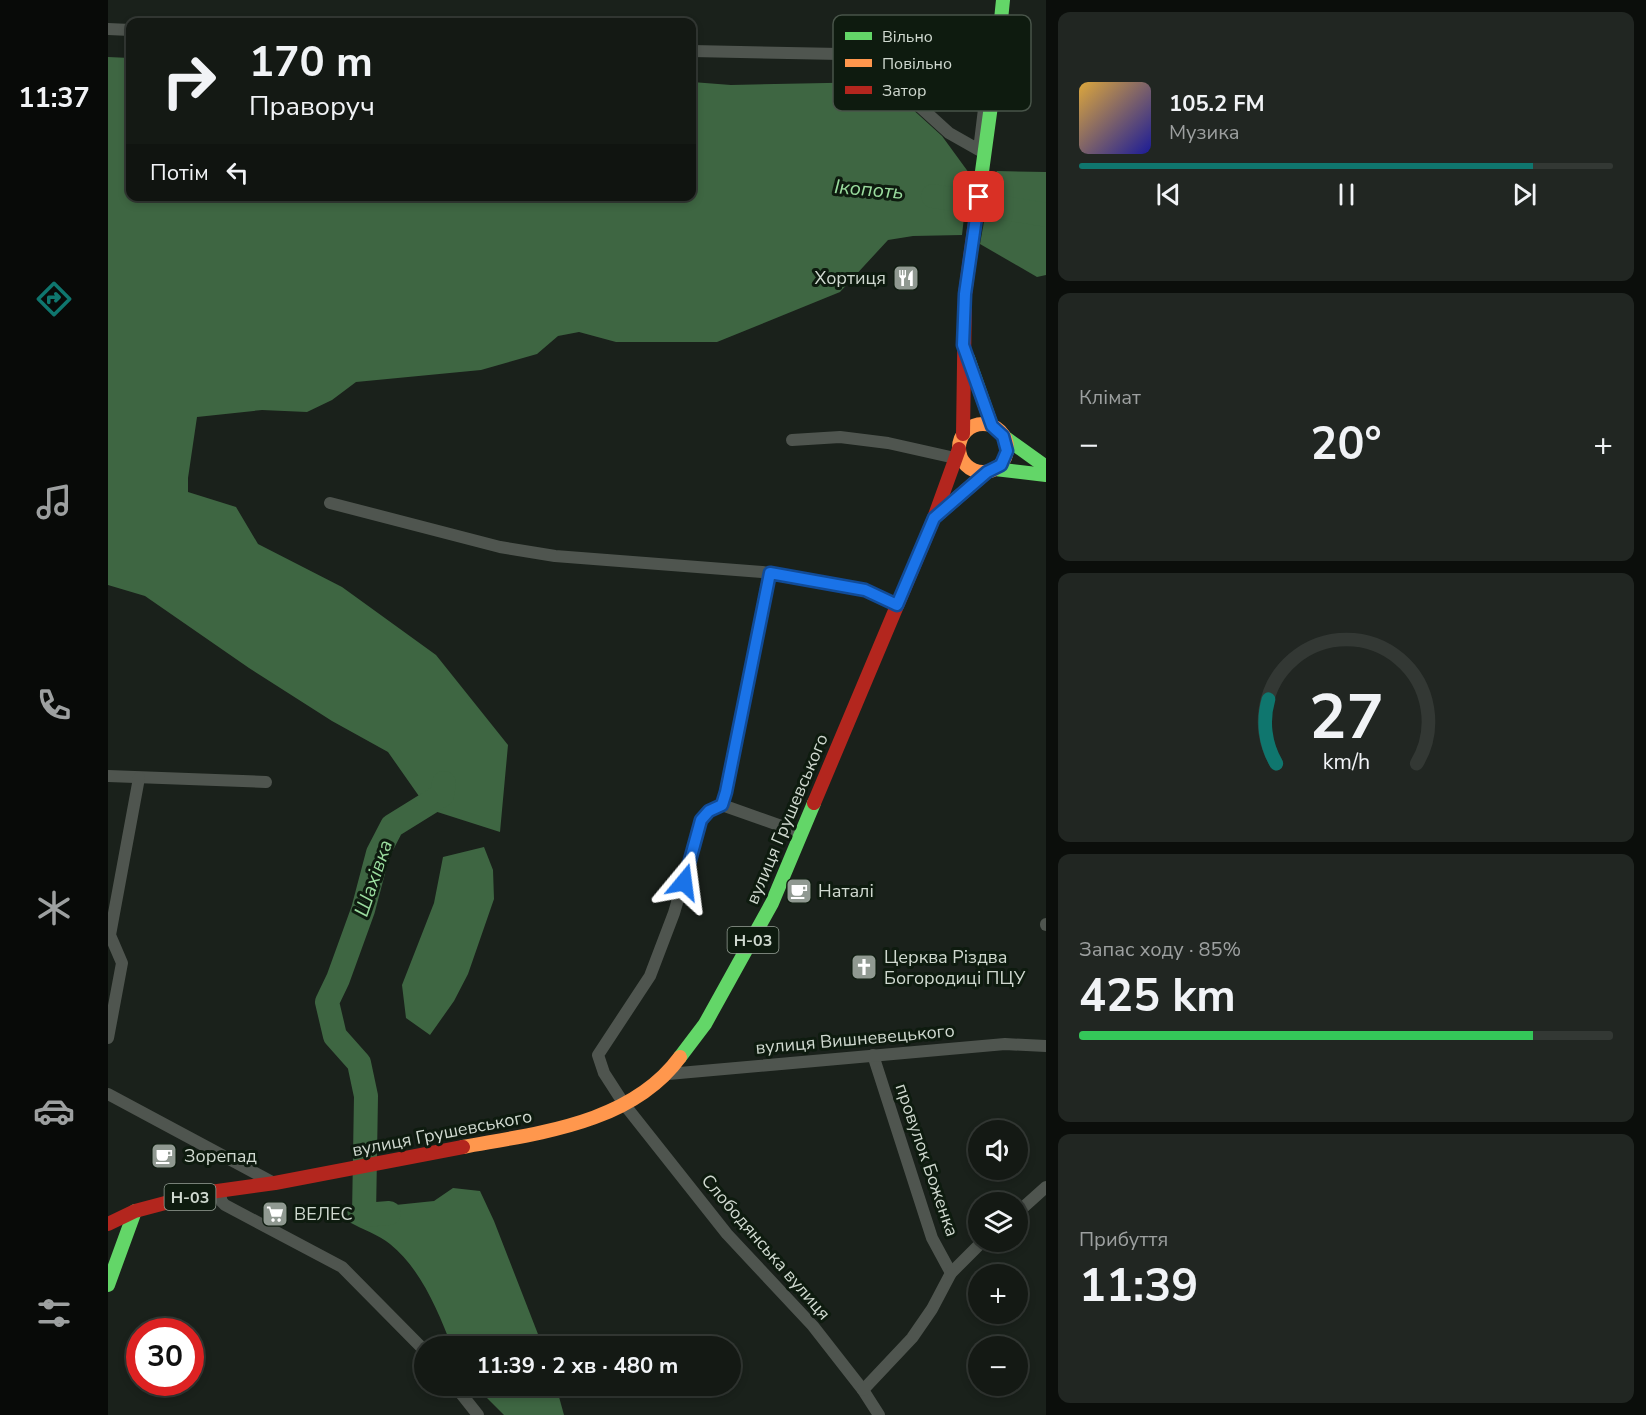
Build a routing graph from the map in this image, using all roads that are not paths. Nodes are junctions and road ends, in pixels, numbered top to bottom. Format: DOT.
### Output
graph roads {
  1 [pos="1003,0"];
  2 [pos="1002,15"];
  3 [pos="108,29"];
  4 [pos="126,30"];
  5 [pos="696,51"];
  6 [pos="833,54"];
  7 [pos="925,111"];
  8 [pos="983,111"];
  9 [pos="990,111"];
  10 [pos="963,345"];
  11 [pos="992,426"];
  12 [pos="963,434"];
  13 [pos="1003,436"];
  14 [pos="792,440"];
  15 [pos="957,454"];
  16 [pos="1046,467"];
  17 [pos="991,471"];
  18 [pos="1046,475"];
  19 [pos="330,504"];
  20 [pos="934,518"];
  21 [pos="770,573"];
  22 [pos="897,605"];
  23 [pos="108,776"];
  24 [pos="139,778"];
  25 [pos="266,782"];
  26 [pos="722,805"];
  27 [pos="801,833"];
  28 [pos="108,1038"];
  29 [pos="1046,1046"];
  30 [pos="873,1055"];
  31 [pos="668,1074"];
  32 [pos="108,1094"];
  33 [pos="624,1104"];
  34 [pos="275,1184"];
  35 [pos="1046,1187"];
  36 [pos="219,1191"];
  37 [pos="1028,1203"];
  38 [pos="135,1210"];
  39 [pos="108,1224"];
  40 [pos="972,1252"];
  41 [pos="951,1273"];
  42 [pos="108,1285"];
  43 [pos="414,1340"];
  44 [pos="863,1390"];
  45 [pos="463,1396"];
  46 [pos="478,1415"];
  47 [pos="879,1415"];
  1 -- 2 [label="main road, вулиця Грушевського / Н-03"];
  3 -- 4 [label="street"];
  5 -- 6 [label="street"];
  7 -- 8 [label="street"];
  9 -- 10 [label="main road, вулиця Грушевського / Н-03"];
  10 -- 11 [label="main road, Н-03"];
  10 -- 12 [label="main road, вулиця Грушевського / Н-03"];
  11 -- 12 [label="main road"];
  11 -- 13 [label="main road, Н-03"];
  12 -- 15 [label="main road, вулиця Грушевського / Н-03"];
  13 -- 16 [label="main road"];
  13 -- 17 [label="main road, Н-03"];
  14 -- 15 [label="street"];
  15 -- 17 [label="main road"];
  15 -- 20 [label="main road, вулиця Грушевського / Н-03"];
  17 -- 18 [label="main road"];
  17 -- 20 [label="main road, Н-03"];
  19 -- 21 [label="street"];
  20 -- 22 [label="main road, вулиця Грушевського / Н-03"];
  21 -- 22 [label="street"];
  21 -- 26 [label="street"];
  22 -- 27 [label="main road, вулиця Грушевського / Н-03"];
  23 -- 24 [label="street"];
  24 -- 25 [label="street"];
  24 -- 28 [label="street"];
  26 -- 27 [label="street"];
  26 -- 33 [label="street, Слободянська вулиця"];
  27 -- 31 [label="main road, вулиця Грушевського / Н-03"];
  29 -- 30 [label="street, вулиця Вишневецького"];
  30 -- 31 [label="street, вулиця Вишневецького"];
  30 -- 41 [label="street, провулок Боженка"];
  31 -- 33 [label="main road, вулиця Грушевського / Н-03"];
  32 -- 34 [label="street"];
  33 -- 34 [label="main road, вулиця Грушевського / Н-03"];
  33 -- 44 [label="street, Слободянська вулиця"];
  34 -- 36 [label="main road, Н-03"];
  35 -- 37 [label="street"];
  36 -- 38 [label="main road, Н-03"];
  36 -- 43 [label="street"];
  38 -- 39 [label="main road, Н-03"];
  38 -- 42 [label="main road"];
  40 -- 41 [label="street"];
  41 -- 44 [label="street"];
  44 -- 47 [label="street, Слободянська вулиця"];
  45 -- 46 [label="street"];
}
